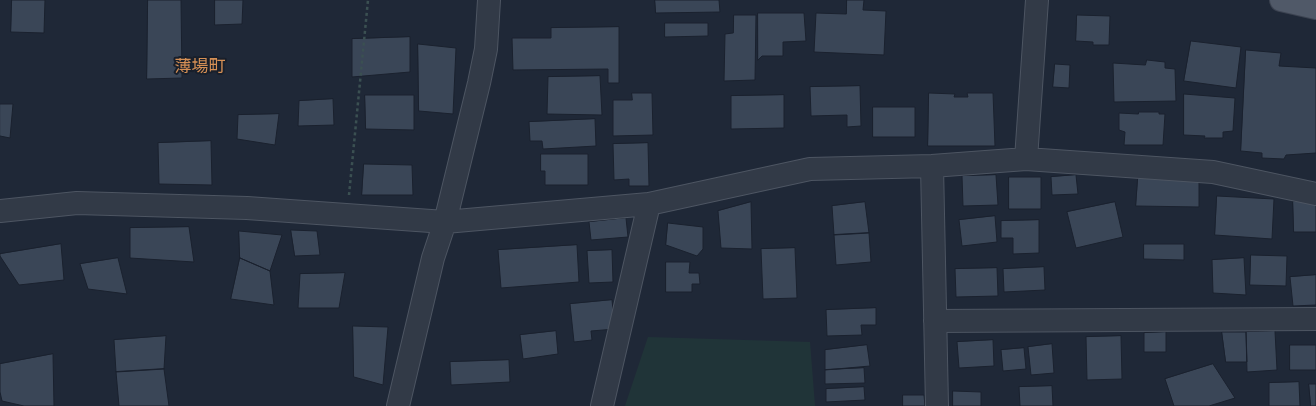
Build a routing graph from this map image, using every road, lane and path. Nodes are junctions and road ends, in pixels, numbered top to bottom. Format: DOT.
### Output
graph roads {
  1 [pos="368,0"];
  2 [pos="489,0"];
  3 [pos="1036,0"];
  4 [pos="1281,0"];
  5 [pos="1316,8"];
  6 [pos="1026,159"];
  7 [pos="932,166"];
  8 [pos="1316,194"];
  9 [pos="649,204"];
  10 [pos="0,212"];
  11 [pos="348,215"];
  12 [pos="445,222"];
  13 [pos="1316,319"];
  14 [pos="935,321"];
  15 [pos="398,406"];
  16 [pos="602,406"];
  17 [pos="937,406"];
  1 -- 11 [label="path"];
  2 -- 12 [label="street"];
  3 -- 6 [label="street"];
  4 -- 5 [label="main road"];
  6 -- 7 [label="street"];
  6 -- 8 [label="street"];
  7 -- 9 [label="street"];
  7 -- 14 [label="street"];
  9 -- 12 [label="street"];
  9 -- 16 [label="street"];
  10 -- 11 [label="street"];
  11 -- 12 [label="street"];
  12 -- 15 [label="street"];
  13 -- 14 [label="street"];
  14 -- 17 [label="street"];
}
